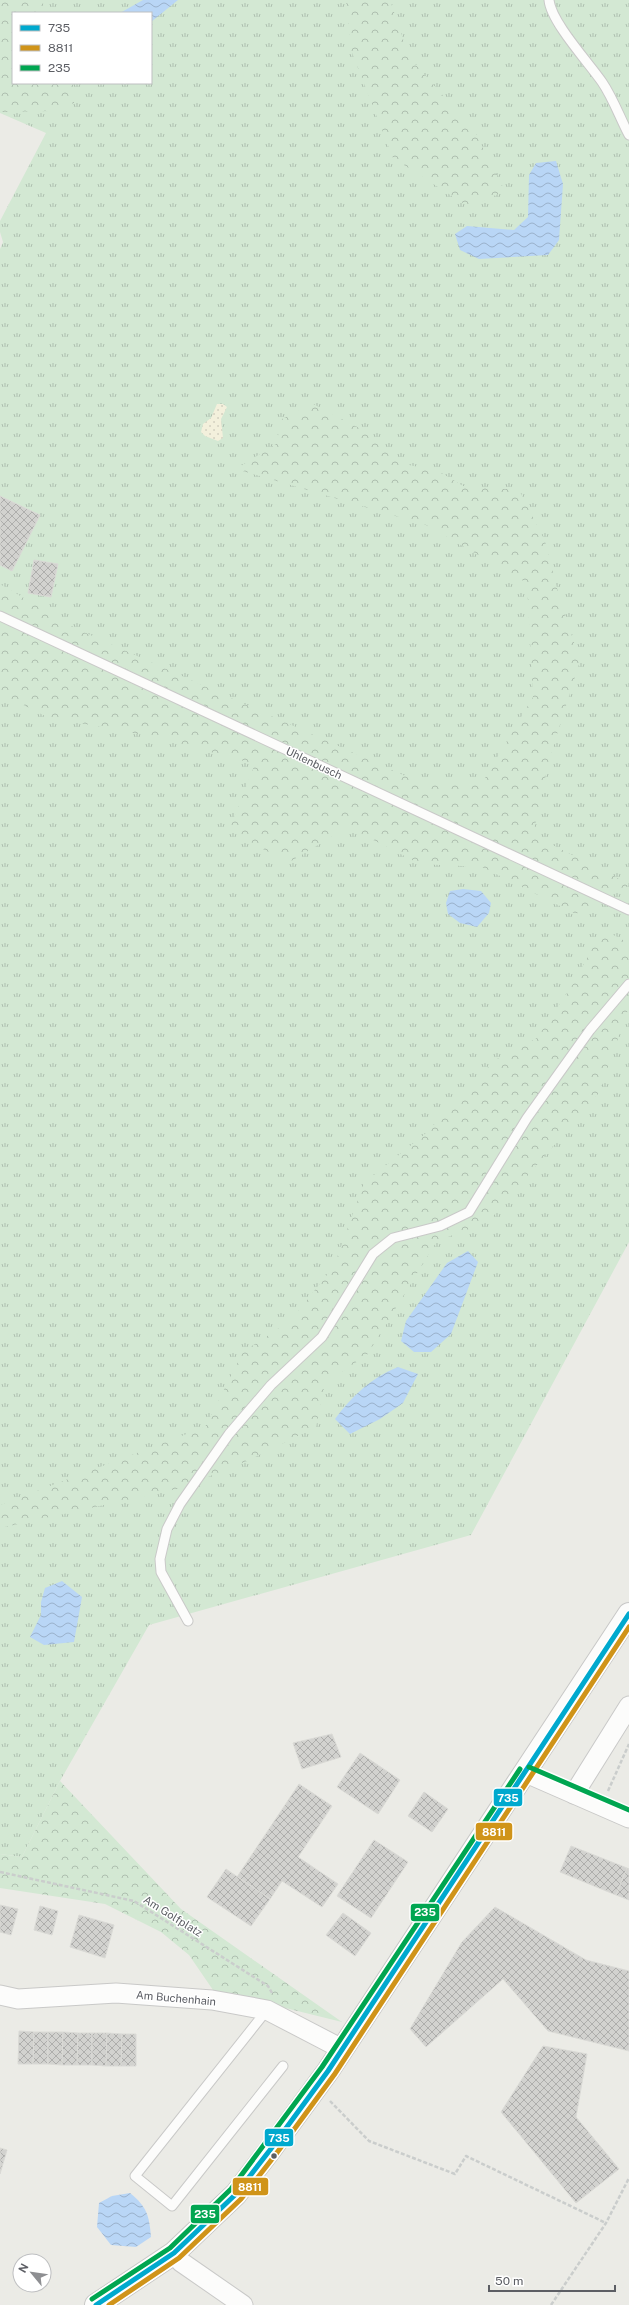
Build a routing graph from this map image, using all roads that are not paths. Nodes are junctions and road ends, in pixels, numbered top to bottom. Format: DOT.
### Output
graph roads {
  1 [pos="549,0"];
  2 [pos="629,135"];
  3 [pos="0,616"];
  4 [pos="629,910"];
  5 [pos="629,984"];
  6 [pos="629,1614"];
  7 [pos="188,1621"];
  8 [pos="629,1706"];
  9 [pos="526,1773"];
  10 [pos="574,1794"];
  11 [pos="629,1818"];
  12 [pos="0,1995"];
  13 [pos="267,2010"];
  14 [pos="342,2049"];
  15 [pos="283,2066"];
  16 [pos="174,2253"];
  17 [pos="96,2305"];
  18 [pos="243,2305"];
  1 -- 2 [label="lane"];
  3 -- 4 [label="lane, Uhlenbusch"];
  5 -- 7 [label="lane"];
  6 -- 9 [label="main road"];
  8 -- 10 [label="street"];
  9 -- 10 [label="street"];
  9 -- 14 [label="main road"];
  10 -- 11 [label="street"];
  12 -- 13 [label="street, Am Buchenhain"];
  13 -- 14 [label="street, Am Buchenhain"];
  13 -- 15 [label="lane"];
  14 -- 16 [label="main road"];
  16 -- 17 [label="main road"];
  16 -- 18 [label="street"];
}
